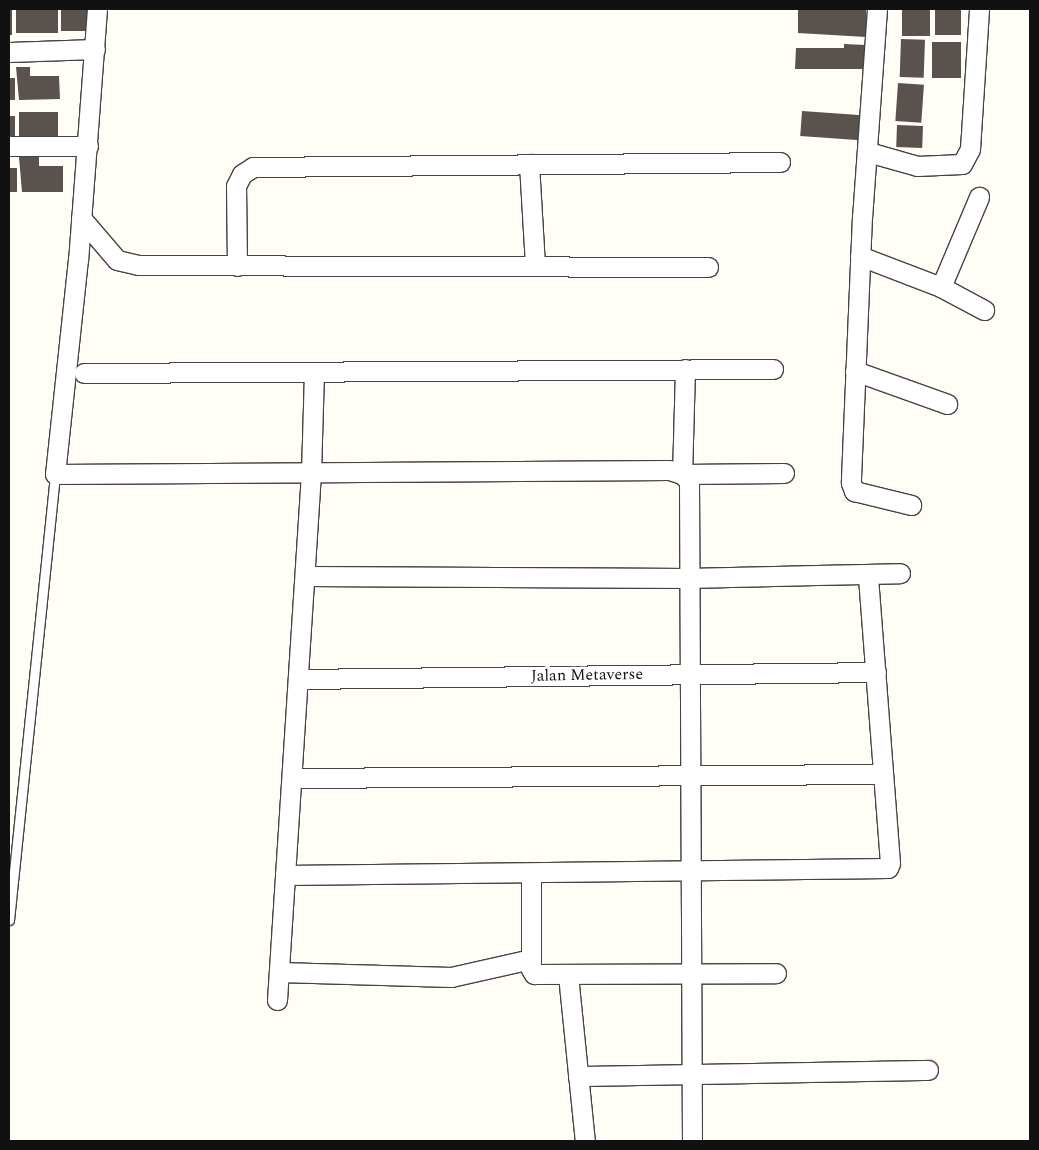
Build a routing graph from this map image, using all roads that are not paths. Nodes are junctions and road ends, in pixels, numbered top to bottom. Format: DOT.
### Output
graph roads {
  1 [pos="97,9"];
  2 [pos="877,9"];
  3 [pos="979,9"];
  4 [pos="95,49"];
  5 [pos="9,52"];
  6 [pos="9,146"];
  7 [pos="88,146"];
  8 [pos="868,152"];
  9 [pos="780,162"];
  10 [pos="529,164"];
  11 [pos="979,197"];
  12 [pos="81,218"];
  13 [pos="860,256"];
  14 [pos="237,266"];
  15 [pos="535,266"];
  16 [pos="708,267"];
  17 [pos="941,287"];
  18 [pos="984,310"];
  19 [pos="685,369"];
  20 [pos="773,369"];
  21 [pos="314,372"];
  22 [pos="855,372"];
  23 [pos="84,373"];
  24 [pos="946,404"];
  25 [pos="312,472"];
  26 [pos="784,473"];
  27 [pos="55,474"];
  28 [pos="682,474"];
  29 [pos="910,505"];
  30 [pos="900,572"];
  31 [pos="868,575"];
  32 [pos="305,576"];
  33 [pos="687,578"];
  34 [pos="876,672"];
  35 [pos="688,673"];
  36 [pos="298,679"];
  37 [pos="690,774"];
  38 [pos="883,774"];
  39 [pos="292,778"];
  40 [pos="531,873"];
  41 [pos="691,873"];
  42 [pos="285,875"];
  43 [pos="9,920"];
  44 [pos="531,960"];
  45 [pos="279,972"];
  46 [pos="776,973"];
  47 [pos="692,974"];
  48 [pos="568,976"];
  49 [pos="277,1000"];
  50 [pos="928,1070"];
  51 [pos="692,1075"];
  52 [pos="578,1076"];
  53 [pos="585,1141"];
  54 [pos="692,1141"];
  1 -- 4 [label="street"];
  2 -- 8 [label="street"];
  3 -- 8 [label="street"];
  4 -- 5 [label="street"];
  4 -- 7 [label="street"];
  6 -- 7 [label="street"];
  7 -- 12 [label="street"];
  8 -- 13 [label="street"];
  9 -- 10 [label="street"];
  10 -- 14 [label="street"];
  10 -- 15 [label="street"];
  11 -- 17 [label="street"];
  12 -- 14 [label="street"];
  12 -- 27 [label="street"];
  13 -- 17 [label="street"];
  13 -- 22 [label="street"];
  14 -- 15 [label="street"];
  15 -- 16 [label="street"];
  17 -- 18 [label="street"];
  19 -- 20 [label="street"];
  19 -- 21 [label="street"];
  19 -- 28 [label="street"];
  21 -- 23 [label="street"];
  21 -- 25 [label="street"];
  22 -- 24 [label="street"];
  22 -- 29 [label="street"];
  25 -- 27 [label="street"];
  25 -- 28 [label="street"];
  25 -- 32 [label="street"];
  26 -- 28 [label="street"];
  27 -- 43 [label="lane"];
  28 -- 33 [label="street"];
  30 -- 31 [label="street"];
  31 -- 33 [label="street"];
  31 -- 34 [label="street"];
  32 -- 33 [label="street"];
  32 -- 36 [label="street"];
  33 -- 35 [label="street"];
  34 -- 35 [label="street, Jalan Metaverse"];
  34 -- 38 [label="street"];
  35 -- 36 [label="street, Jalan Metaverse"];
  35 -- 37 [label="street"];
  36 -- 39 [label="street"];
  37 -- 38 [label="street"];
  37 -- 39 [label="street"];
  37 -- 41 [label="street"];
  38 -- 41 [label="street"];
  39 -- 42 [label="street"];
  40 -- 41 [label="street"];
  40 -- 42 [label="street"];
  40 -- 44 [label="street"];
  41 -- 47 [label="street"];
  42 -- 45 [label="street"];
  44 -- 45 [label="street"];
  44 -- 48 [label="street"];
  45 -- 49 [label="street"];
  46 -- 47 [label="street"];
  47 -- 48 [label="street"];
  47 -- 51 [label="street"];
  48 -- 52 [label="street"];
  50 -- 51 [label="street"];
  51 -- 52 [label="street"];
  51 -- 54 [label="street"];
  52 -- 53 [label="street"];
}
